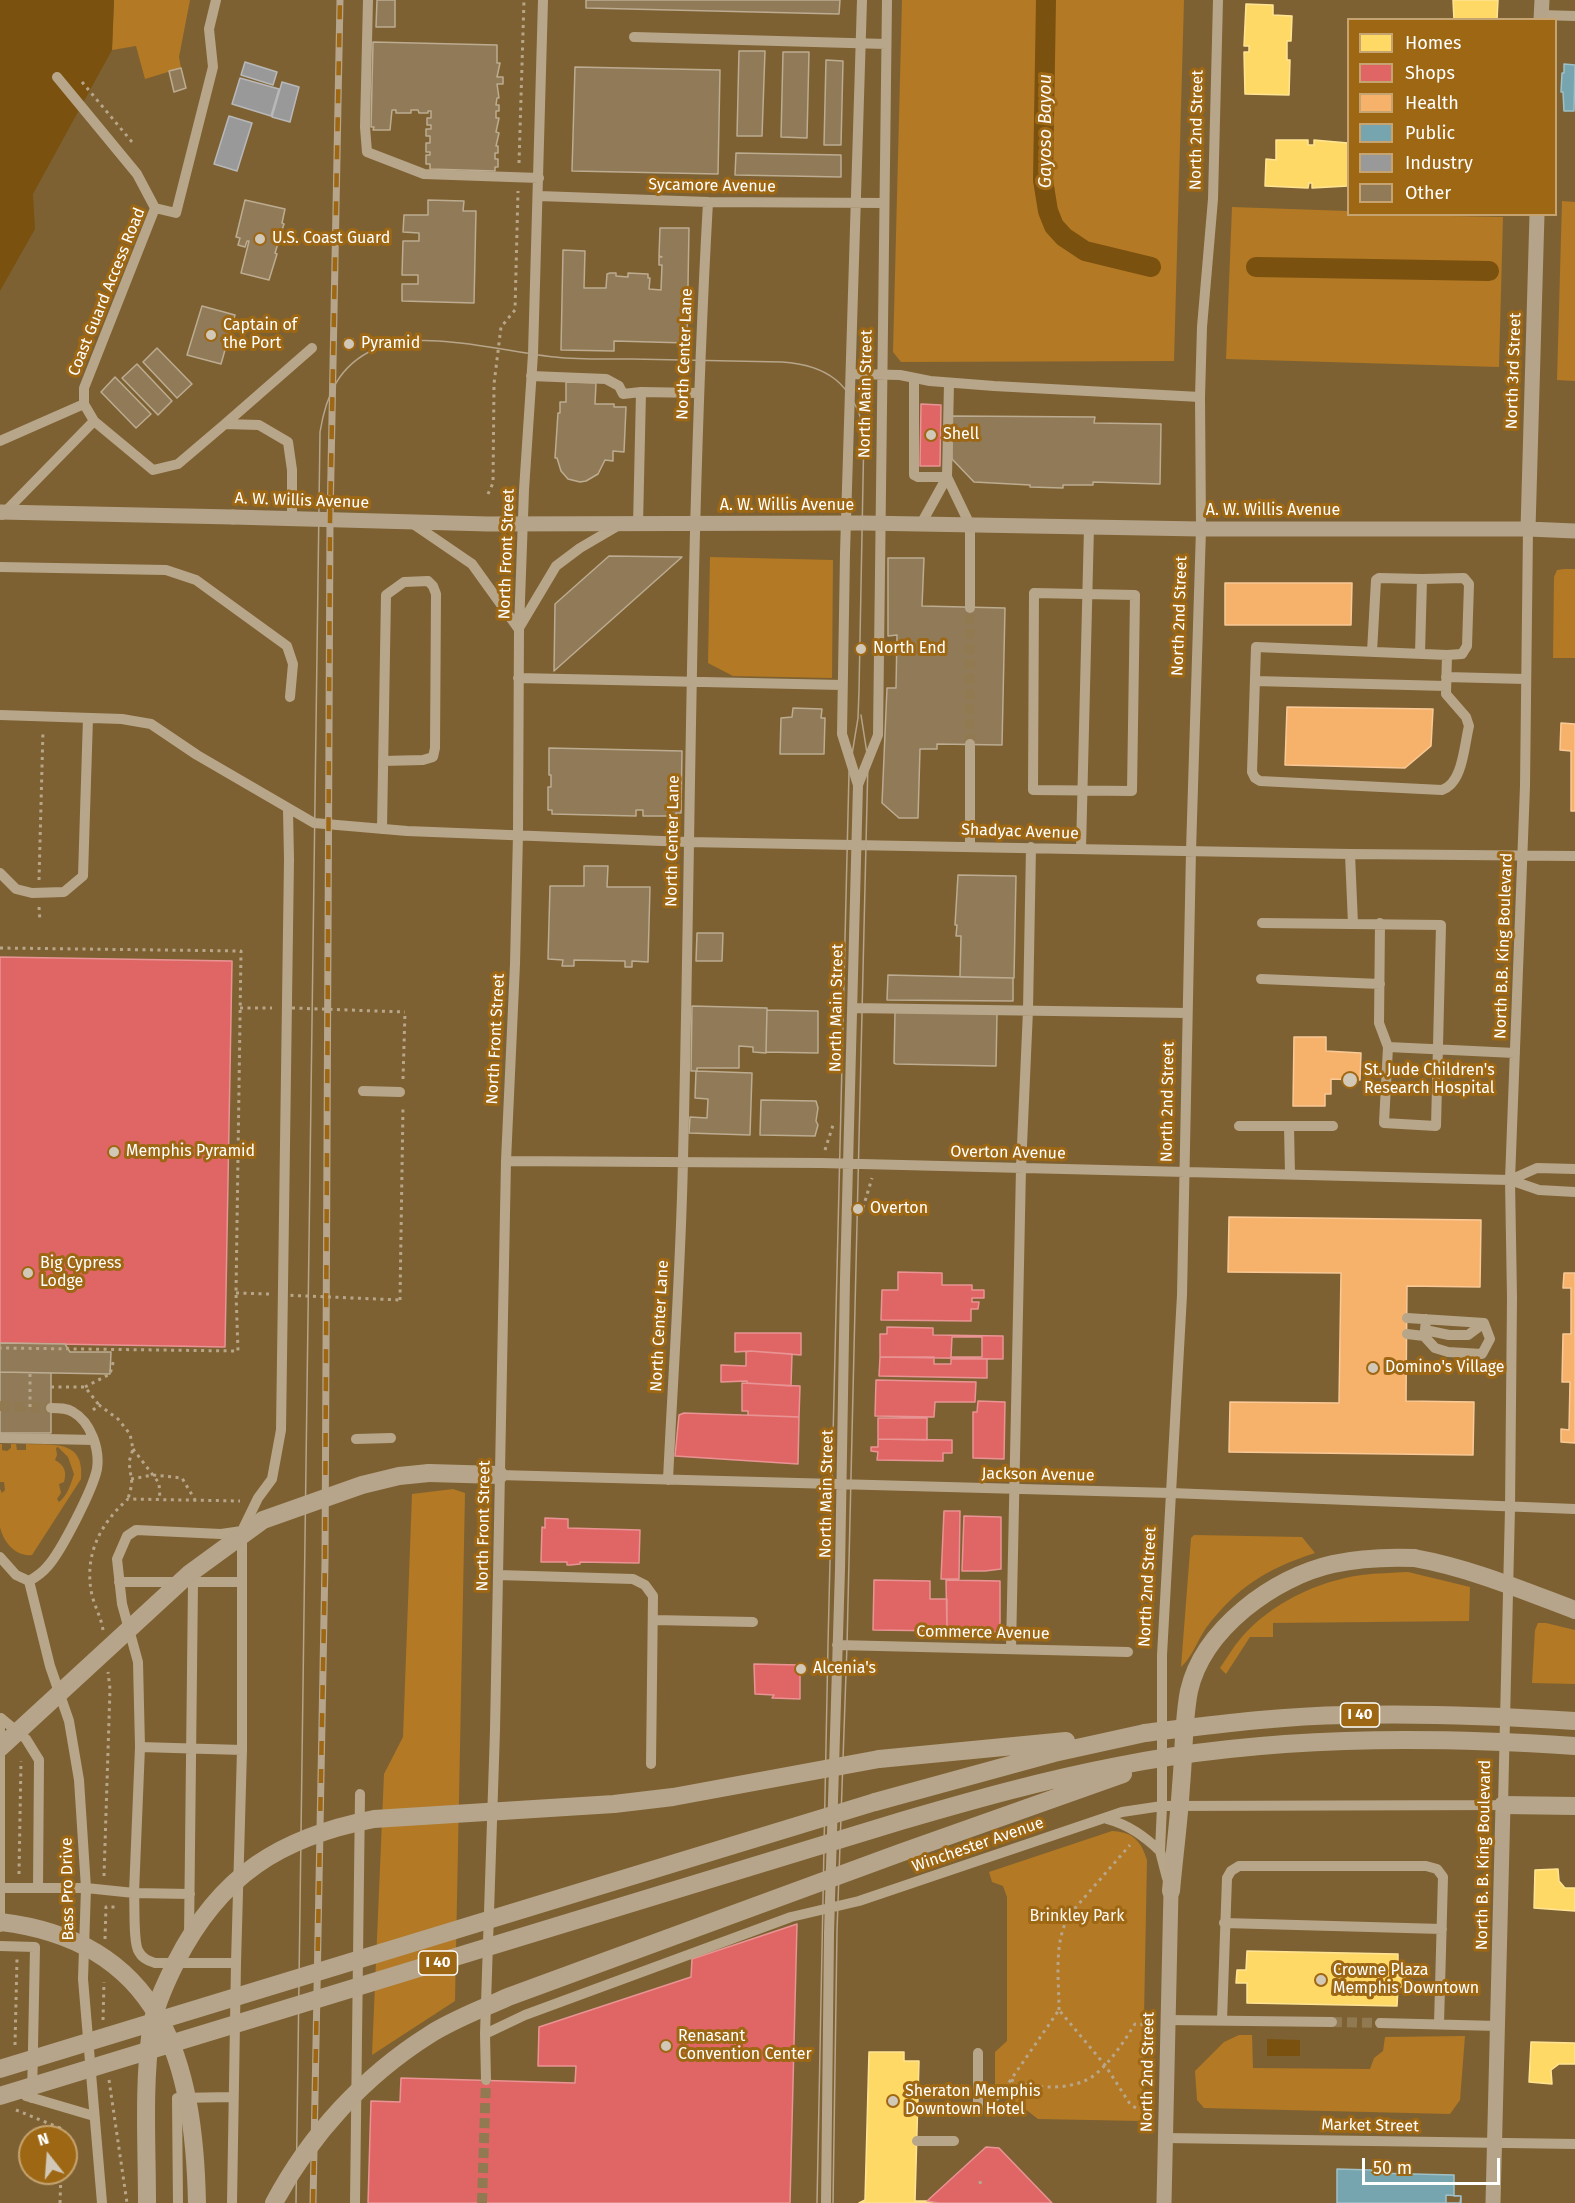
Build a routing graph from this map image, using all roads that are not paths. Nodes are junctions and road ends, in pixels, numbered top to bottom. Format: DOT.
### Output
graph roads {
  1 [pos="216,0"];
  2 [pos="368,0"];
  3 [pos="543,0"];
  4 [pos="862,0"];
  5 [pos="887,0"];
  6 [pos="1218,0"];
  7 [pos="1542,11"];
  8 [pos="1575,16"];
  9 [pos="634,36"];
  10 [pos="861,44"];
  11 [pos="886,44"];
  12 [pos="57,77"];
  13 [pos="539,178"];
  14 [pos="539,196"];
  15 [pos="708,202"];
  16 [pos="856,203"];
  17 [pos="884,203"];
  18 [pos="155,208"];
  19 [pos="1537,216"];
  20 [pos="312,348"];
  21 [pos="850,374"];
  22 [pos="882,374"];
  23 [pos="531,376"];
  24 [pos="914,378"];
  25 [pos="949,383"];
  26 [pos="641,392"];
  27 [pos="699,393"];
  28 [pos="1200,397"];
  29 [pos="84,404"];
  30 [pos="94,421"];
  31 [pos="225,424"];
  32 [pos="0,441"];
  33 [pos="947,477"];
  34 [pos="0,512"];
  35 [pos="0,517"];
  36 [pos="292,519"];
  37 [pos="412,523"];
  38 [pos="522,524"];
  39 [pos="621,524"];
  40 [pos="846,524"];
  41 [pos="879,524"];
  42 [pos="921,524"];
  43 [pos="638,525"];
  44 [pos="694,525"];
  45 [pos="970,525"];
  46 [pos="1089,527"];
  47 [pos="1201,529"];
  48 [pos="1528,529"];
  49 [pos="1575,531"];
  50 [pos="0,567"];
  51 [pos="1422,579"];
  52 [pos="1087,595"];
  53 [pos="970,608"];
  54 [pos="519,628"];
  55 [pos="1372,652"];
  56 [pos="1420,654"];
  57 [pos="1448,655"];
  58 [pos="518,678"];
  59 [pos="1525,679"];
  60 [pos="691,681"];
  61 [pos="1255,681"];
  62 [pos="1446,681"];
  63 [pos="842,685"];
  64 [pos="290,697"];
  65 [pos="0,715"];
  66 [pos="88,718"];
  67 [pos="970,744"];
  68 [pos="383,760"];
  69 [pos="858,785"];
  70 [pos="1082,791"];
  71 [pos="288,810"];
  72 [pos="382,829"];
  73 [pos="518,834"];
  74 [pos="687,842"];
  75 [pos="856,844"];
  76 [pos="970,846"];
  77 [pos="1031,848"];
  78 [pos="1081,849"];
  79 [pos="1191,851"];
  80 [pos="1350,854"];
  81 [pos="1522,855"];
  82 [pos="1575,856"];
  83 [pos="0,873"];
  84 [pos="1262,923"];
  85 [pos="1380,923"];
  86 [pos="1353,924"];
  87 [pos="1262,979"];
  88 [pos="1380,984"];
  89 [pos="852,1008"];
  90 [pos="1028,1010"];
  91 [pos="1187,1013"];
  92 [pos="1388,1047"];
  93 [pos="1437,1050"];
  94 [pos="1515,1053"];
  95 [pos="363,1091"];
  96 [pos="401,1098"];
  97 [pos="1239,1126"];
  98 [pos="1289,1126"];
  99 [pos="1333,1126"];
  100 [pos="506,1161"];
  101 [pos="683,1162"];
  102 [pos="849,1164"];
  103 [pos="1021,1168"];
  104 [pos="1575,1169"];
  105 [pos="1184,1172"];
  106 [pos="1290,1174"];
  107 [pos="1510,1180"];
  108 [pos="1575,1191"];
  109 [pos="1407,1318"];
  110 [pos="1425,1328"];
  111 [pos="1407,1334"];
  112 [pos="1490,1339"];
  113 [pos="1512,1339"];
  114 [pos="51,1408"];
  115 [pos="0,1438"];
  116 [pos="391,1438"];
  117 [pos="356,1439"];
  118 [pos="94,1440"];
  119 [pos="499,1475"];
  120 [pos="668,1480"];
  121 [pos="842,1485"];
  122 [pos="1015,1490"];
  123 [pos="1171,1493"];
  124 [pos="1510,1508"];
  125 [pos="1575,1509"];
  126 [pos="242,1531"];
  127 [pos="0,1557"];
  128 [pos="498,1575"];
  129 [pos="29,1581"];
  130 [pos="119,1582"];
  131 [pos="193,1582"];
  132 [pos="242,1582"];
  133 [pos="1575,1610"];
  134 [pos="653,1620"];
  135 [pos="753,1622"];
  136 [pos="837,1645"];
  137 [pos="1011,1648"];
  138 [pos="1128,1652"];
  139 [pos="0,1718"];
  140 [pos="1575,1721"];
  141 [pos="1145,1733"];
  142 [pos="1575,1746"];
  143 [pos="140,1747"];
  144 [pos="191,1748"];
  145 [pos="0,1749"];
  146 [pos="242,1750"];
  147 [pos="1172,1757"];
  148 [pos="651,1764"];
  149 [pos="360,1794"];
  150 [pos="1503,1805"];
  151 [pos="1171,1806"];
  152 [pos="1575,1806"];
  153 [pos="1107,1819"];
  154 [pos="1160,1851"];
  155 [pos="0,1888"];
  156 [pos="38,1888"];
  157 [pos="86,1888"];
  158 [pos="1171,1891"];
  159 [pos="134,1893"];
  160 [pos="190,1894"];
  161 [pos="831,1908"];
  162 [pos="0,1922"];
  163 [pos="1224,1923"];
  164 [pos="1442,1929"];
  165 [pos="0,1930"];
  166 [pos="0,1946"];
  167 [pos="188,1964"];
  168 [pos="236,1964"];
  169 [pos="1222,2020"];
  170 [pos="1332,2022"];
  171 [pos="1167,2023"];
  172 [pos="1380,2023"];
  173 [pos="1439,2024"];
  174 [pos="1498,2025"];
  175 [pos="485,2034"];
  176 [pos="978,2053"];
  177 [pos="0,2069"];
  178 [pos="486,2080"];
  179 [pos="0,2090"];
  180 [pos="0,2097"];
  181 [pos="233,2097"];
  182 [pos="32,2098"];
  183 [pos="978,2112"];
  184 [pos="94,2116"];
  185 [pos="1165,2138"];
  186 [pos="917,2141"];
  187 [pos="954,2141"];
  188 [pos="1494,2143"];
  189 [pos="1575,2144"];
  190 [pos="102,2203"];
  191 [pos="147,2203"];
  192 [pos="178,2203"];
  193 [pos="197,2203"];
  194 [pos="232,2203"];
  195 [pos="274,2203"];
  196 [pos="355,2203"];
  197 [pos="826,2203"];
  198 [pos="1164,2203"];
  199 [pos="1493,2203"];
  1 -- 18 [label="street, Coast Guard Access Road"];
  2 -- 13 [label="street"];
  3 -- 13 [label="street, North Front Street"];
  4 -- 10 [label="street, North Main Street"];
  5 -- 11 [label="street, North Main Street"];
  6 -- 28 [label="street, North 2nd Street"];
  7 -- 8 [label="street"];
  9 -- 10 [label="street"];
  10 -- 11 [label="street"];
  10 -- 16 [label="street, North Main Street"];
  11 -- 17 [label="street, North Main Street"];
  12 -- 18 [label="street"];
  13 -- 14 [label="street, North Front Street"];
  14 -- 15 [label="street, Sycamore Avenue"];
  14 -- 23 [label="street, North Front Street"];
  15 -- 16 [label="street, Sycamore Avenue"];
  15 -- 27 [label="street, North Center Lane"];
  16 -- 17 [label="street, Sycamore Avenue"];
  16 -- 21 [label="street, North Main Street"];
  17 -- 22 [label="street, North Main Street"];
  18 -- 29 [label="street, Coast Guard Access Road"];
  19 -- 48 [label="main road, North 3rd Street"];
  20 -- 31 [label="street"];
  21 -- 22 [label="street"];
  21 -- 40 [label="street, North Main Street"];
  22 -- 24 [label="street"];
  22 -- 41 [label="street, North Main Street"];
  23 -- 26 [label="street"];
  23 -- 38 [label="street, North Front Street"];
  24 -- 25 [label="street"];
  24 -- 33 [label="street"];
  25 -- 28 [label="street"];
  25 -- 33 [label="street"];
  26 -- 27 [label="street"];
  26 -- 43 [label="street"];
  27 -- 44 [label="street, North Center Lane"];
  28 -- 47 [label="street, North 2nd Street"];
  29 -- 30 [label="street"];
  29 -- 32 [label="street"];
  30 -- 31 [label="street"];
  30 -- 35 [label="street"];
  31 -- 36 [label="street"];
  33 -- 42 [label="street"];
  33 -- 45 [label="street"];
  34 -- 36 [label="main road, A. W. Willis Avenue, bridge"];
  36 -- 37 [label="main road, A. W. Willis Avenue"];
  37 -- 38 [label="main road, A. W. Willis Avenue"];
  37 -- 54 [label="street"];
  38 -- 39 [label="main road, A. W. Willis Avenue"];
  38 -- 54 [label="street, North Front Street"];
  39 -- 43 [label="main road, A. W. Willis Avenue"];
  39 -- 54 [label="street"];
  40 -- 41 [label="main road, A. W. Willis Avenue"];
  40 -- 44 [label="main road, A. W. Willis Avenue"];
  40 -- 63 [label="street, North Main Street"];
  41 -- 42 [label="main road, A. W. Willis Avenue"];
  41 -- 69 [label="street, North Main Street"];
  42 -- 45 [label="main road, A. W. Willis Avenue"];
  43 -- 44 [label="main road, A. W. Willis Avenue"];
  44 -- 60 [label="street, North Center Lane"];
  45 -- 46 [label="main road, A. W. Willis Avenue"];
  45 -- 53 [label="street"];
  46 -- 47 [label="main road, A. W. Willis Avenue"];
  46 -- 52 [label="street"];
  47 -- 48 [label="main road, A. W. Willis Avenue"];
  47 -- 79 [label="street, North 2nd Street"];
  48 -- 49 [label="main road, A. W. Willis Avenue"];
  48 -- 59 [label="street, North B.B. King Boulevard"];
  50 -- 64 [label="street"];
  51 -- 55 [label="street"];
  51 -- 56 [label="street"];
  51 -- 57 [label="street"];
  52 -- 70 [label="street"];
  52 -- 70 [label="street"];
  52 -- 70 [label="street"];
  54 -- 58 [label="street, North Front Street"];
  55 -- 56 [label="street"];
  55 -- 61 [label="street"];
  56 -- 57 [label="street"];
  57 -- 62 [label="street"];
  58 -- 60 [label="street"];
  58 -- 73 [label="street, North Front Street"];
  59 -- 62 [label="street"];
  59 -- 81 [label="street, North B.B. King Boulevard"];
  60 -- 63 [label="street"];
  60 -- 74 [label="street, North Center Lane"];
  61 -- 62 [label="street"];
  61 -- 62 [label="street"];
  63 -- 69 [label="street, North Main Street"];
  65 -- 66 [label="street, Shadyac Avenue"];
  66 -- 71 [label="street, Shadyac Avenue"];
  66 -- 83 [label="street"];
  67 -- 76 [label="street"];
  68 -- 68 [label="street"];
  68 -- 72 [label="street"];
  69 -- 75 [label="street, North Main Street"];
  70 -- 78 [label="street"];
  71 -- 72 [label="street, Shadyac Avenue"];
  71 -- 126 [label="street"];
  72 -- 73 [label="street, Shadyac Avenue"];
  73 -- 74 [label="street, Shadyac Avenue"];
  73 -- 100 [label="street, North Front Street"];
  74 -- 75 [label="street, Shadyac Avenue"];
  74 -- 101 [label="street, North Center Lane"];
  75 -- 76 [label="street, Shadyac Avenue"];
  75 -- 89 [label="street, North Main Street"];
  76 -- 77 [label="street, Shadyac Avenue"];
  77 -- 78 [label="street, Shadyac Avenue"];
  77 -- 90 [label="street"];
  78 -- 79 [label="street, Shadyac Avenue"];
  79 -- 80 [label="street, Shadyac Avenue"];
  79 -- 91 [label="street, North 2nd Street"];
  80 -- 81 [label="street, Shadyac Avenue"];
  80 -- 86 [label="street"];
  81 -- 82 [label="street, Shadyac Avenue"];
  81 -- 94 [label="street, North B.B. King Boulevard"];
  84 -- 86 [label="street"];
  85 -- 86 [label="street"];
  85 -- 88 [label="street"];
  85 -- 93 [label="street"];
  87 -- 88 [label="street"];
  88 -- 92 [label="street"];
  89 -- 90 [label="street"];
  89 -- 102 [label="street, North Main Street"];
  90 -- 91 [label="street"];
  90 -- 103 [label="street"];
  91 -- 105 [label="street, North 2nd Street"];
  92 -- 93 [label="street"];
  92 -- 93 [label="street"];
  93 -- 94 [label="street"];
  94 -- 107 [label="street, North B.B. King Boulevard"];
  95 -- 96 [label="street"];
  97 -- 98 [label="street"];
  98 -- 99 [label="street"];
  98 -- 106 [label="street"];
  100 -- 101 [label="street, Overton Avenue"];
  100 -- 119 [label="street, North Front Street"];
  101 -- 102 [label="street, Overton Avenue"];
  101 -- 120 [label="street, North Center Lane"];
  102 -- 103 [label="street, Overton Avenue"];
  102 -- 121 [label="street, North Main Street"];
  103 -- 105 [label="street, Overton Avenue"];
  103 -- 122 [label="street"];
  104 -- 107 [label="street, Overton Avenue"];
  105 -- 106 [label="street, Overton Avenue"];
  105 -- 123 [label="street, North 2nd Street"];
  106 -- 107 [label="street, Overton Avenue"];
  107 -- 108 [label="street, Overton Avenue"];
  107 -- 113 [label="street, North B.B. King Boulevard"];
  109 -- 110 [label="street"];
  110 -- 111 [label="street"];
  110 -- 112 [label="street"];
  110 -- 112 [label="street"];
  112 -- 113 [label="street"];
  113 -- 124 [label="street, North B.B. King Boulevard"];
  114 -- 118 [label="street"];
  115 -- 118 [label="street"];
  116 -- 117 [label="street"];
  118 -- 129 [label="street"];
  119 -- 120 [label="street, Jackson Avenue"];
  119 -- 128 [label="street, North Front Street"];
  119 -- 145 [label="highway, bridge"];
  120 -- 121 [label="street, Jackson Avenue"];
  121 -- 122 [label="street, Jackson Avenue"];
  121 -- 136 [label="street, North Main Street"];
  122 -- 123 [label="street, Jackson Avenue"];
  122 -- 137 [label="street"];
  123 -- 124 [label="street, Jackson Avenue"];
  123 -- 151 [label="street, North 2nd Street"];
  124 -- 125 [label="street, Jackson Avenue"];
  124 -- 150 [label="street, North B. B. King Boulevard"];
  126 -- 130 [label="street"];
  126 -- 132 [label="street"];
  127 -- 129 [label="street"];
  128 -- 134 [label="street"];
  128 -- 175 [label="street, North Front Street"];
  129 -- 157 [label="street, Bass Pro Drive"];
  130 -- 131 [label="street"];
  130 -- 143 [label="street"];
  131 -- 132 [label="street"];
  131 -- 144 [label="street"];
  132 -- 146 [label="street"];
  133 -- 151 [label="highway, bridge"];
  134 -- 135 [label="street"];
  134 -- 148 [label="street"];
  136 -- 137 [label="street, Commerce Avenue"];
  136 -- 161 [label="street, North Main Street"];
  137 -- 138 [label="street, Commerce Avenue"];
  139 -- 155 [label="street"];
  139 -- 156 [label="street"];
  140 -- 141 [label="highway, I 40, bridge"];
  141 -- 177 [label="highway, I 40, bridge"];
  141 -- 191 [label="highway, bridge"];
  142 -- 147 [label="highway, I 40, bridge"];
  143 -- 144 [label="street"];
  143 -- 159 [label="street"];
  144 -- 146 [label="street"];
  144 -- 160 [label="street"];
  146 -- 168 [label="street"];
  147 -- 180 [label="highway, I 40, bridge"];
  147 -- 195 [label="highway, bridge"];
  149 -- 196 [label="street"];
  150 -- 151 [label="street, Winchester Avenue"];
  150 -- 152 [label="highway"];
  150 -- 174 [label="main road, North B. B. King Boulevard"];
  151 -- 153 [label="street, Winchester Avenue"];
  151 -- 154 [label="street, North 2nd Street"];
  151 -- 158 [label="highway"];
  153 -- 154 [label="street"];
  153 -- 161 [label="street, Winchester Avenue"];
  154 -- 158 [label="street, North 2nd Street"];
  155 -- 156 [label="street"];
  155 -- 165 [label="street"];
  156 -- 157 [label="street"];
  157 -- 159 [label="street"];
  157 -- 184 [label="street, Bass Pro Drive"];
  158 -- 171 [label="main road, North 2nd Street"];
  159 -- 160 [label="street"];
  159 -- 167 [label="street"];
  160 -- 167 [label="street"];
  161 -- 175 [label="street, Winchester Avenue"];
  161 -- 197 [label="street, North Main Street"];
  162 -- 193 [label="highway, bridge"];
  163 -- 164 [label="street"];
  163 -- 164 [label="street"];
  163 -- 169 [label="street"];
  164 -- 173 [label="street"];
  166 -- 182 [label="street"];
  167 -- 168 [label="street"];
  168 -- 181 [label="street"];
  169 -- 170 [label="street"];
  169 -- 171 [label="street"];
  171 -- 185 [label="main road, North 2nd Street"];
  172 -- 173 [label="street"];
  173 -- 174 [label="street"];
  174 -- 188 [label="main road, North B. B. King Boulevard"];
  175 -- 178 [label="street, North Front Street"];
  176 -- 183 [label="street"];
  179 -- 182 [label="street"];
  181 -- 192 [label="street"];
  181 -- 194 [label="street"];
  182 -- 184 [label="street"];
  184 -- 190 [label="street, Bass Pro Drive"];
  185 -- 188 [label="street, Market Street"];
  185 -- 198 [label="main road, North 2nd Street"];
  186 -- 187 [label="street"];
  188 -- 189 [label="street, Market Street"];
  188 -- 199 [label="main road, North B. B. King Boulevard"];
}
